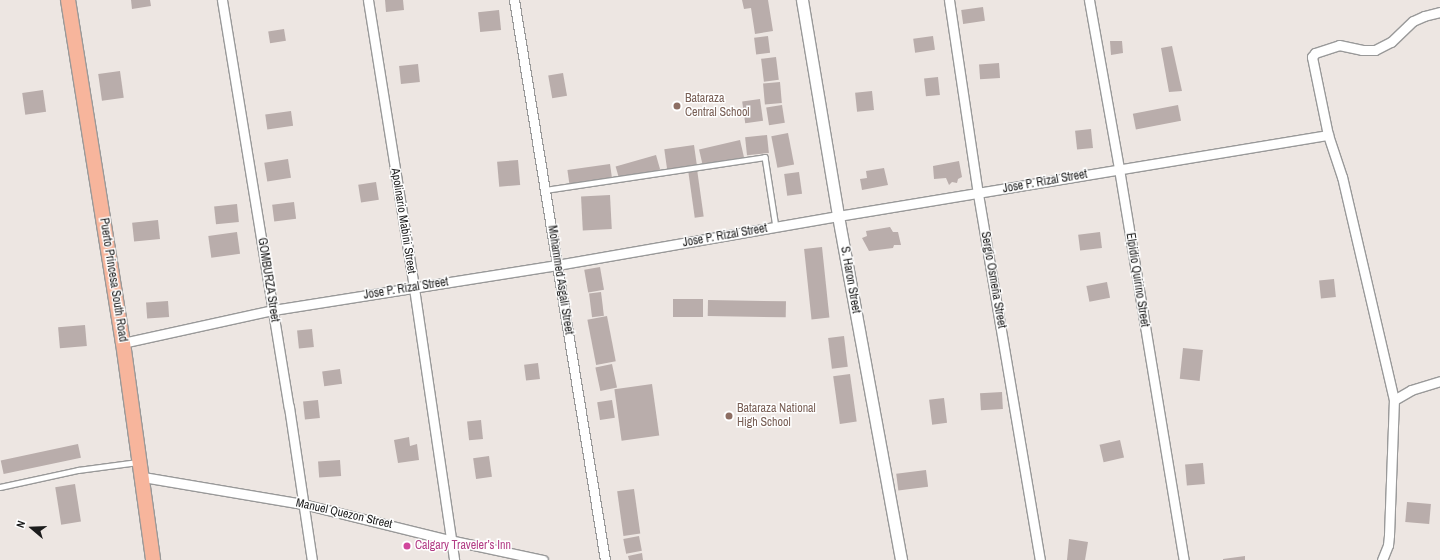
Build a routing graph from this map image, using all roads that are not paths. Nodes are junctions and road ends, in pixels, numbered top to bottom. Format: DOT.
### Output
graph roads {
  1 [pos="68,0"];
  2 [pos="222,0"];
  3 [pos="368,0"];
  4 [pos="514,0"];
  5 [pos="802,0"];
  6 [pos="949,0"];
  7 [pos="1089,0"];
  8 [pos="1440,12"];
  9 [pos="1328,135"];
  10 [pos="1119,169"];
  11 [pos="545,190"];
  12 [pos="978,194"];
  13 [pos="838,216"];
  14 [pos="776,227"];
  15 [pos="557,265"];
  16 [pos="414,288"];
  17 [pos="273,310"];
  18 [pos="124,343"];
  19 [pos="1440,381"];
  20 [pos="1394,400"];
  21 [pos="140,462"];
  22 [pos="142,477"];
  23 [pos="0,486"];
  24 [pos="303,504"];
  25 [pos="450,540"];
  26 [pos="153,560"];
  27 [pos="312,560"];
  28 [pos="454,560"];
  29 [pos="543,560"];
  30 [pos="605,560"];
  31 [pos="901,560"];
  32 [pos="1040,560"];
  33 [pos="1184,560"];
  34 [pos="1382,560"];
  1 -- 18 [label="main road, Puerto Princesa South Road"];
  2 -- 17 [label="street, GOMBURZA Street"];
  3 -- 16 [label="street, Apolinario Mabini Street"];
  4 -- 11 [label="street, Mohammed Asgali Street"];
  5 -- 13 [label="street, S. Haron Street"];
  6 -- 12 [label="street, Sergio Osmeña Street"];
  7 -- 10 [label="street, Elpidio Quirino Street"];
  8 -- 9 [label="street"];
  9 -- 10 [label="street, Jose P. Rizal Street"];
  9 -- 20 [label="street"];
  10 -- 12 [label="street, Jose P. Rizal Street"];
  10 -- 33 [label="street, Elpidio Quirino Street"];
  11 -- 14 [label="lane"];
  11 -- 15 [label="street, Mohammed Asgali Street"];
  12 -- 13 [label="street, Jose P. Rizal Street"];
  12 -- 32 [label="street, Sergio Osmeña Street"];
  13 -- 14 [label="street, Jose P. Rizal Street"];
  13 -- 31 [label="street, S. Haron Street"];
  14 -- 15 [label="street, Jose P. Rizal Street"];
  15 -- 16 [label="street, Jose P. Rizal Street"];
  15 -- 30 [label="street, Mohammed Asgali Street"];
  16 -- 17 [label="street, Jose P. Rizal Street"];
  16 -- 25 [label="street, Apolinario Mabini Street"];
  17 -- 18 [label="street, Jose P. Rizal Street"];
  17 -- 24 [label="street, GOMBURZA Street"];
  18 -- 21 [label="main road, Puerto Princesa South Road"];
  19 -- 20 [label="street"];
  20 -- 34 [label="street"];
  21 -- 22 [label="main road, Puerto Princesa South Road"];
  21 -- 23 [label="lane"];
  22 -- 24 [label="street, Manuel Quezon Street"];
  22 -- 26 [label="main road, Puerto Princesa South Road"];
  24 -- 25 [label="street, Manuel Quezon Street"];
  24 -- 27 [label="street, GOMBURZA Street"];
  25 -- 28 [label="street, Apolinario Mabini Street"];
  25 -- 29 [label="street, Manuel Quezon Street"];
}
